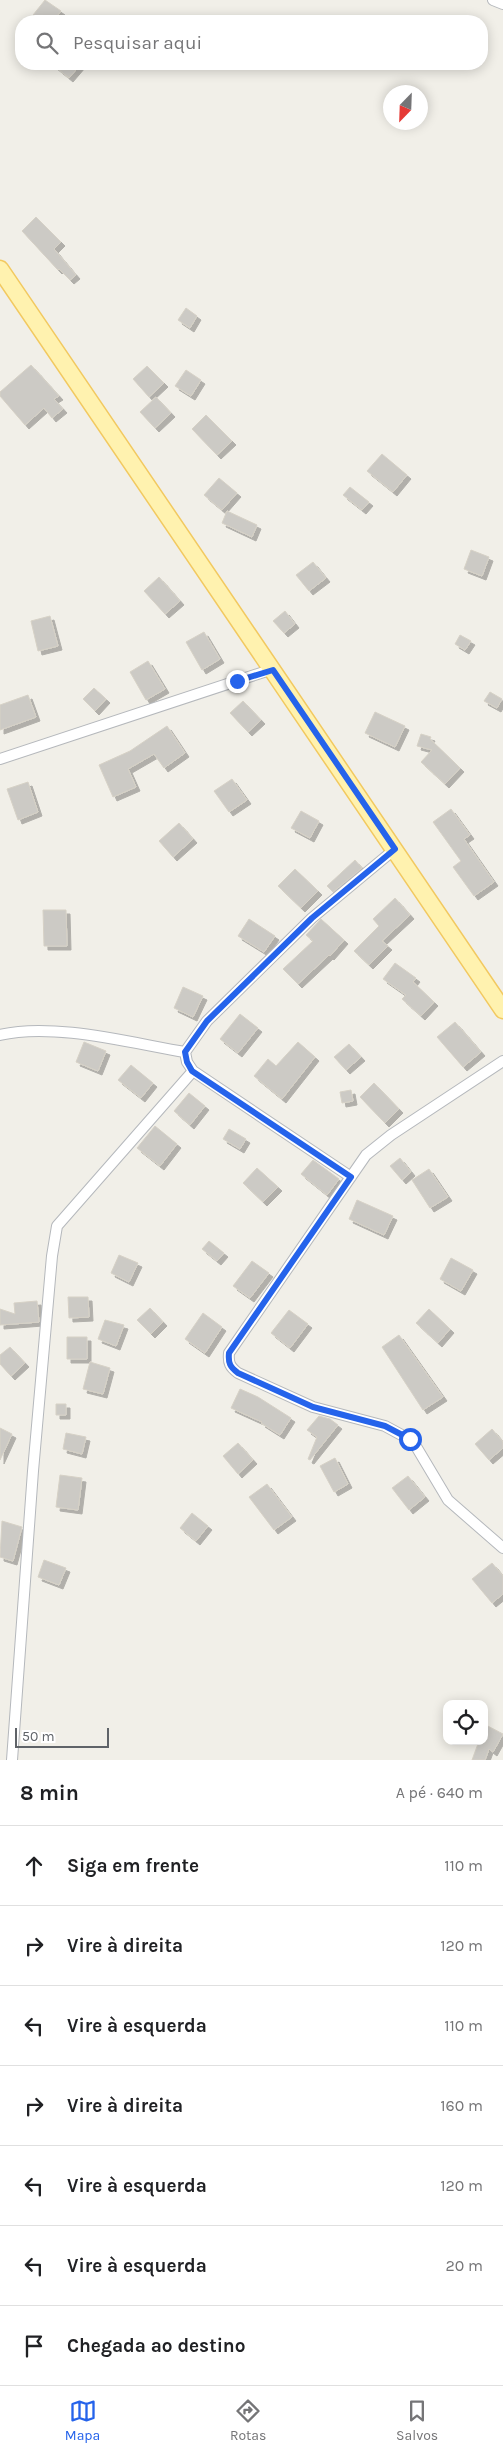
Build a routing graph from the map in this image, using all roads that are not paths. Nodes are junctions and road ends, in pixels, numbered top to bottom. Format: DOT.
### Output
graph roads {
  1 [pos="493,0"];
  2 [pos="503,4"];
  3 [pos="0,269"];
  4 [pos="273,670"];
  5 [pos="0,759"];
  6 [pos="395,849"];
  7 [pos="503,1010"];
  8 [pos="0,1036"];
  9 [pos="185,1052"];
  10 [pos="503,1061"];
  11 [pos="192,1071"];
  12 [pos="351,1177"];
  13 [pos="503,1548"];
  14 [pos="12,1760"];
  1 -- 2 [label="street"];
  3 -- 4 [label="main road"];
  4 -- 5 [label="street"];
  4 -- 6 [label="main road"];
  6 -- 7 [label="main road"];
  6 -- 9 [label="street"];
  8 -- 9 [label="street"];
  9 -- 11 [label="street"];
  10 -- 12 [label="street"];
  11 -- 12 [label="street"];
  11 -- 14 [label="street"];
  12 -- 13 [label="street"];
}
